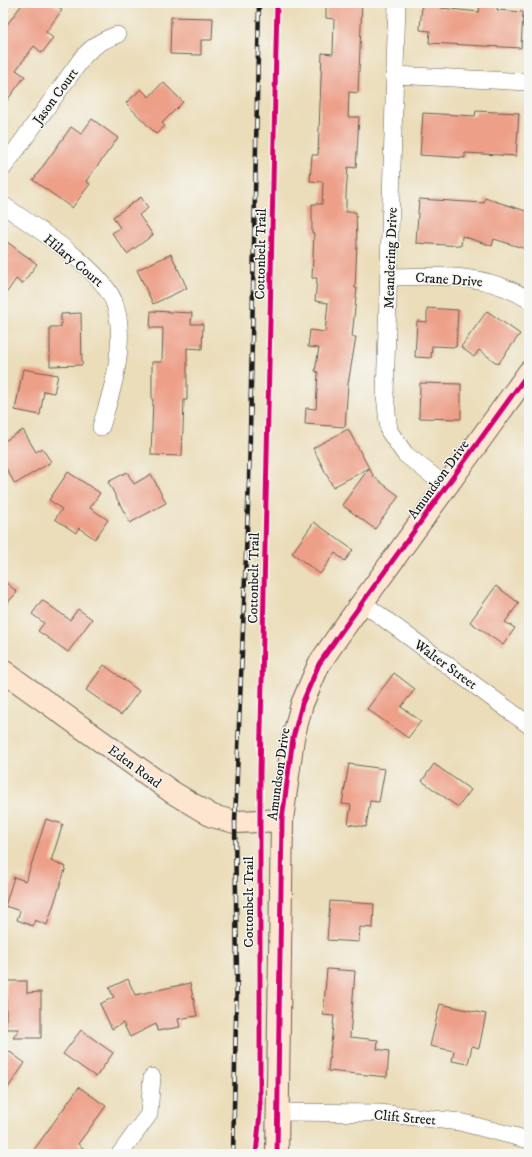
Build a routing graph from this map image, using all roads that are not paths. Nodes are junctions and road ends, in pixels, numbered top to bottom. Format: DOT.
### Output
graph roads {
  1 [pos="397,3"];
  2 [pos="117,35"];
  3 [pos="394,75"];
  4 [pos="529,82"];
  5 [pos="3,168"];
  6 [pos="3,205"];
  7 [pos="389,277"];
  8 [pos="529,300"];
  9 [pos="529,372"];
  10 [pos="101,427"];
  11 [pos="447,487"];
  12 [pos="364,603"];
  13 [pos="3,671"];
  14 [pos="529,725"];
  15 [pos="282,820"];
  16 [pos="152,1077"];
  17 [pos="278,1112"];
  18 [pos="529,1140"];
  19 [pos="120,1154"];
  20 [pos="277,1154"];
  1 -- 3 [label="street, Meandering Drive"];
  2 -- 5 [label="street, Jason Court"];
  3 -- 4 [label="street"];
  3 -- 7 [label="street, Meandering Drive"];
  6 -- 10 [label="street, Hilary Court"];
  7 -- 8 [label="street, Crane Drive"];
  7 -- 11 [label="street, Meandering Drive"];
  9 -- 11 [label="street, Amundson Drive"];
  11 -- 12 [label="street, Amundson Drive"];
  12 -- 14 [label="street, Walter Street"];
  12 -- 15 [label="street, Amundson Drive"];
  13 -- 15 [label="street, Eden Road"];
  15 -- 17 [label="street, Amundson Drive"];
  16 -- 19 [label="street"];
  17 -- 18 [label="street, Clift Street"];
  17 -- 20 [label="street, Amundson Drive"];
}
